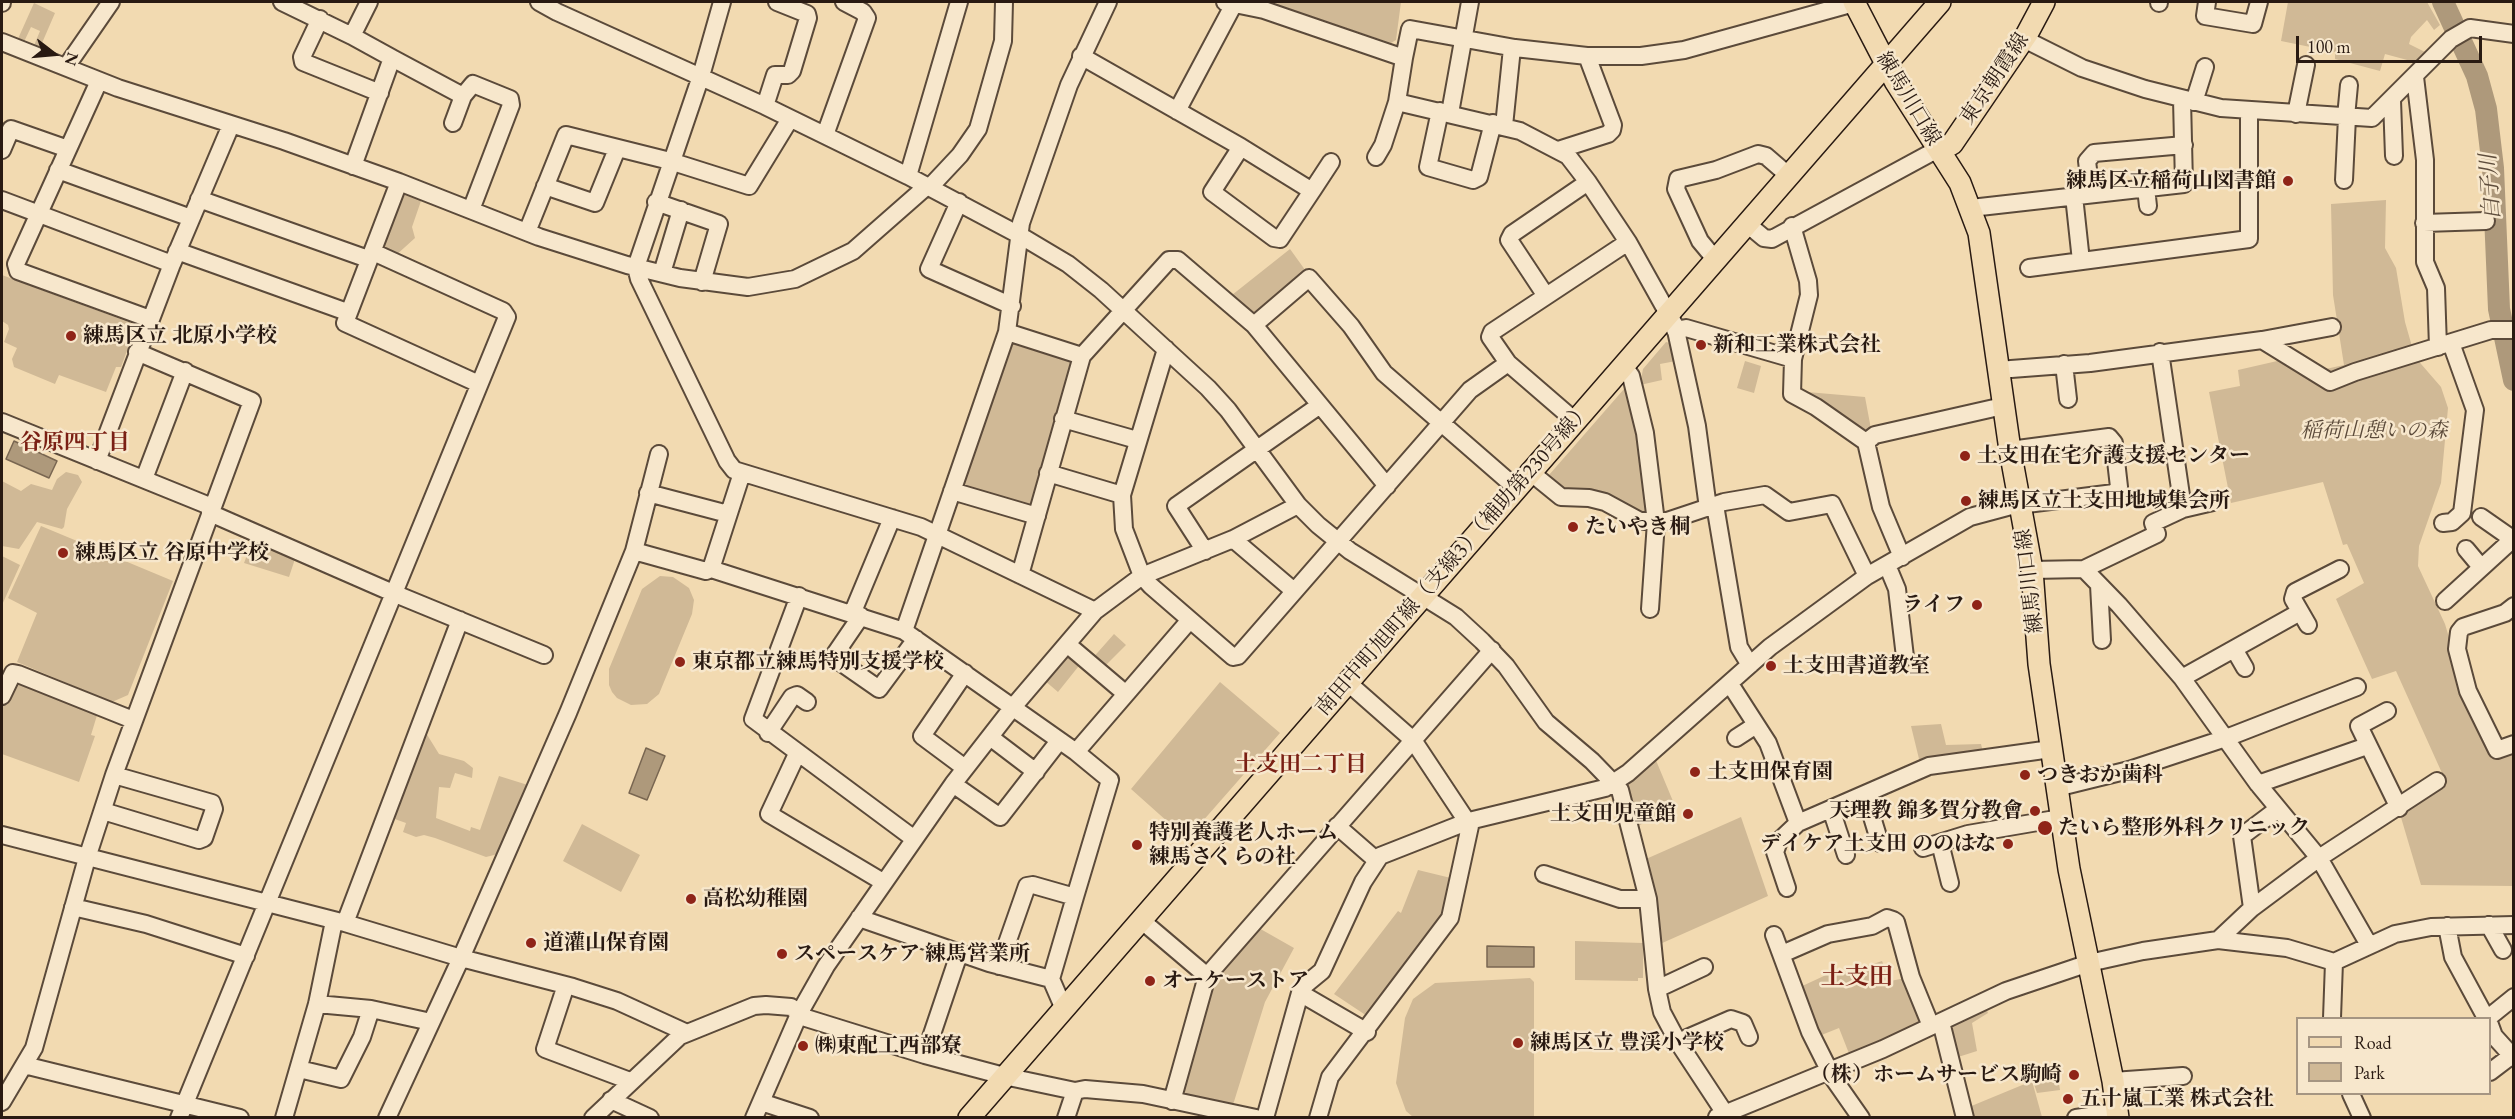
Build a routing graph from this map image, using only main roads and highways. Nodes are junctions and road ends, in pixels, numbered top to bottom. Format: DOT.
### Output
graph roads {
  1 [pos="1854,2"];
  2 [pos="1940,2"];
  3 [pos="2044,2"];
  4 [pos="1885,64"];
  5 [pos="1938,149"];
  6 [pos="2117,1115"];
  7 [pos="969,1118"];
  1 -- 4 [label="main road, 練馬川口線"];
  2 -- 4 [label="main road, 南田中町旭町線（支線3）（補助第230号線）"];
  3 -- 5 [label="main road, 東京朝霞線"];
  4 -- 5 [label="main road, 練馬川口線"];
  4 -- 7 [label="main road, 南田中町旭町線（支線3）（補助第230号線）"];
  5 -- 6 [label="main road, 練馬川口線"];
}
